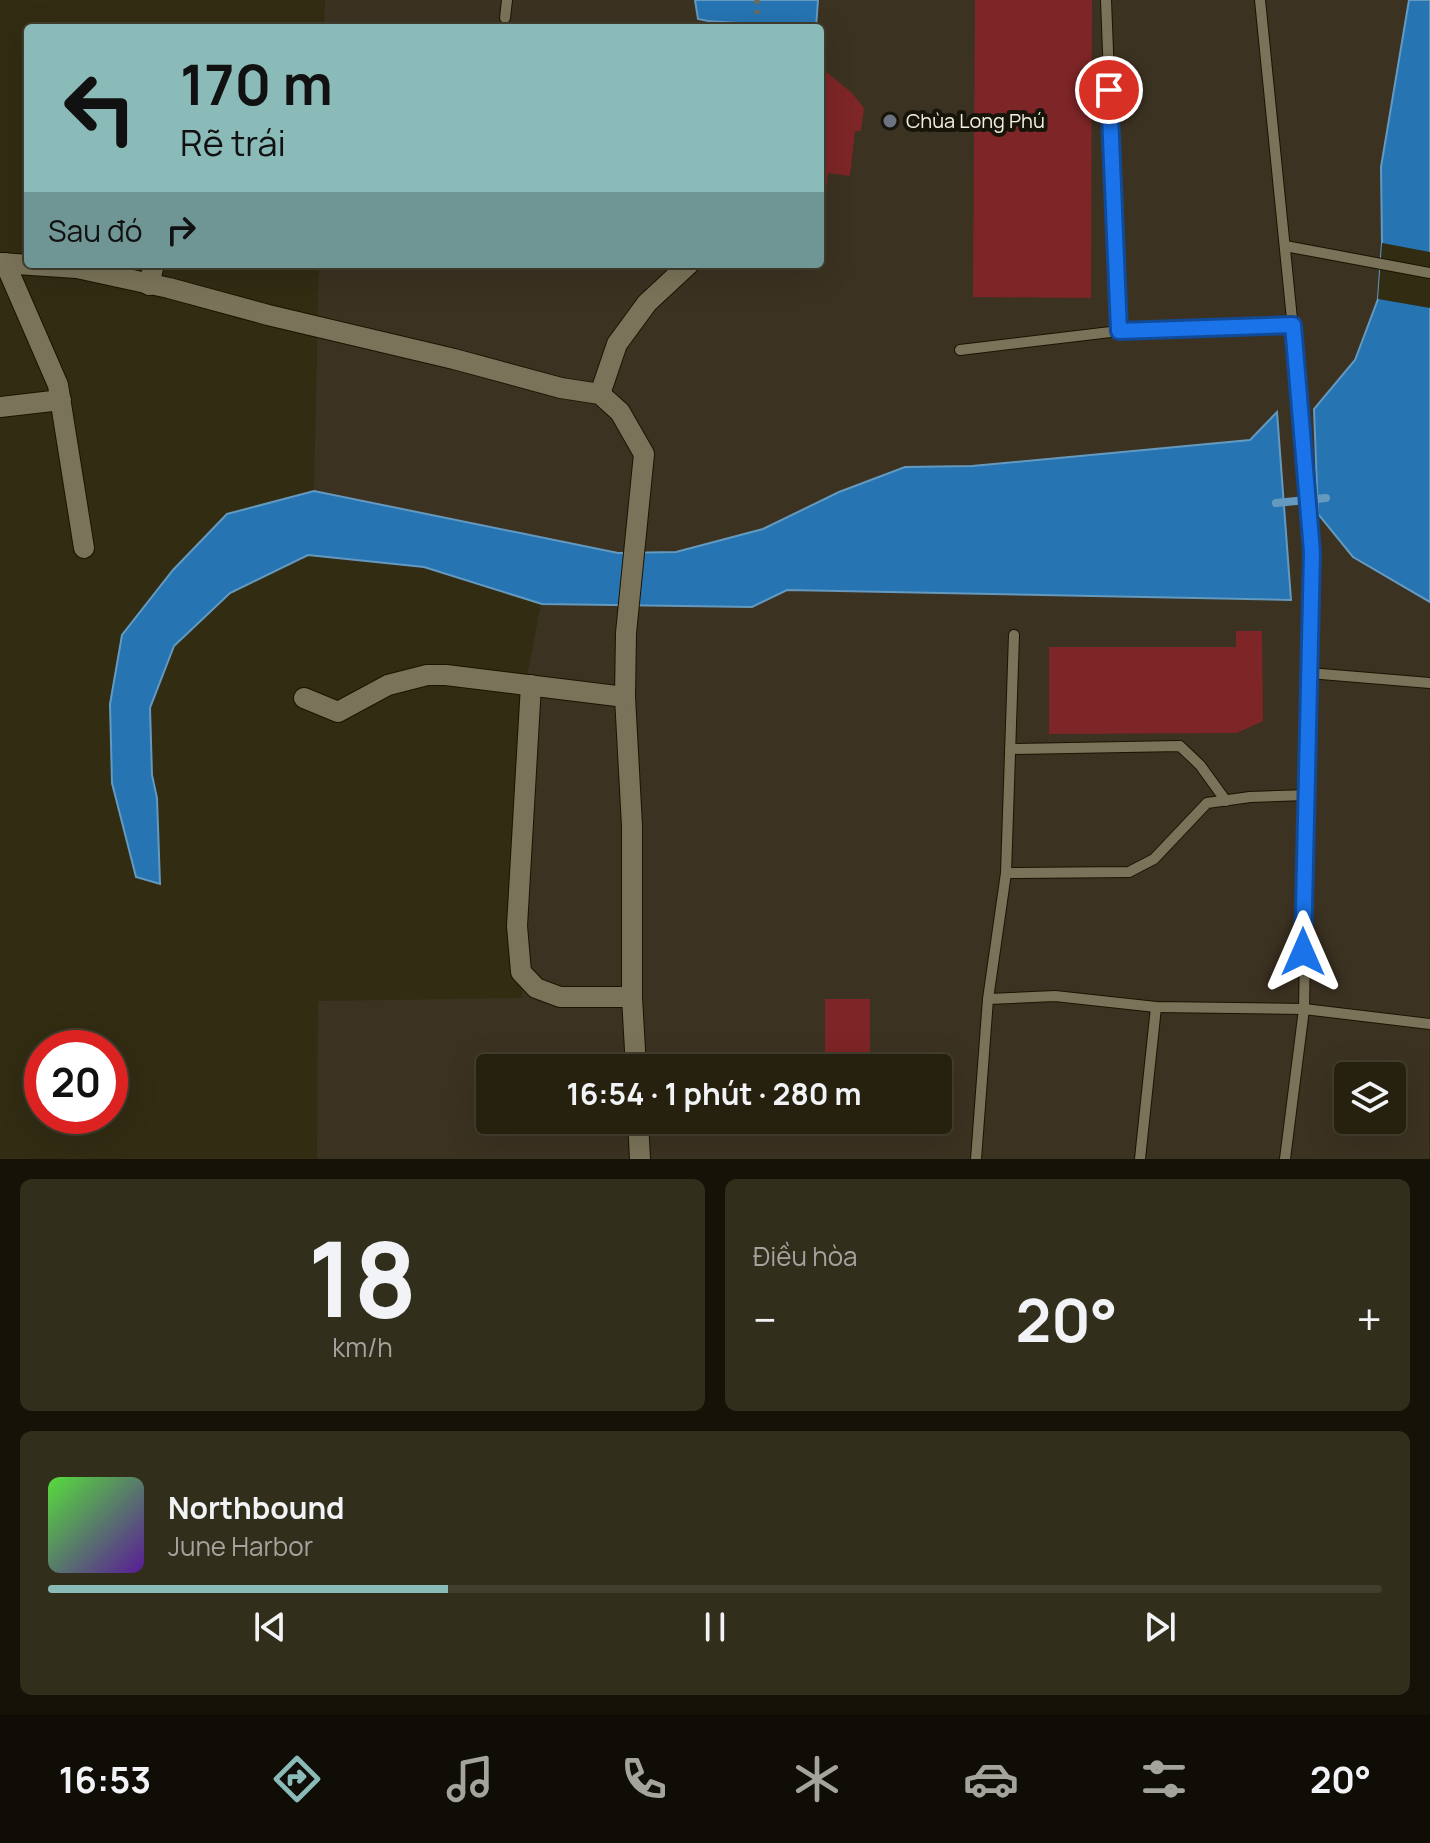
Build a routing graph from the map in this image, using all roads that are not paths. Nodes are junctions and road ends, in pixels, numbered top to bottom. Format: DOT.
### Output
graph roads {
  1 [pos="507,0"];
  2 [pos="1106,0"];
  3 [pos="1260,0"];
  4 [pos="505,18"];
  5 [pos="1285,246"];
  6 [pos="2,263"];
  7 [pos="24,264"];
  8 [pos="77,268"];
  9 [pos="153,268"];
  10 [pos="685,268"];
  11 [pos="1430,273"];
  12 [pos="149,285"];
  13 [pos="1293,325"];
  14 [pos="1119,331"];
  15 [pos="960,350"];
  16 [pos="600,394"];
  17 [pos="61,400"];
  18 [pos="0,407"];
  19 [pos="84,548"];
  20 [pos="1014,635"];
  21 [pos="1309,673"];
  22 [pos="1430,683"];
  23 [pos="531,685"];
  24 [pos="625,697"];
  25 [pos="304,698"];
  26 [pos="1010,749"];
  27 [pos="1307,795"];
  28 [pos="1226,801"];
  29 [pos="1006,873"];
  30 [pos="632,997"];
  31 [pos="988,999"];
  32 [pos="1156,1007"];
  33 [pos="1304,1009"];
  34 [pos="1430,1024"];
  35 [pos="635,1054"];
  36 [pos="639,1134"];
  37 [pos="640,1159"];
  38 [pos="976,1159"];
  39 [pos="1140,1159"];
  40 [pos="1285,1159"];
  1 -- 4 [label="lane"];
  2 -- 14 [label="lane"];
  3 -- 5 [label="lane"];
  5 -- 11 [label="lane"];
  5 -- 13 [label="lane"];
  6 -- 7 [label="street"];
  6 -- 17 [label="street"];
  8 -- 12 [label="street"];
  9 -- 12 [label="street"];
  10 -- 16 [label="street"];
  12 -- 16 [label="street"];
  13 -- 14 [label="lane"];
  13 -- 21 [label="lane"];
  14 -- 15 [label="lane"];
  16 -- 24 [label="street"];
  17 -- 18 [label="street"];
  17 -- 19 [label="street"];
  20 -- 26 [label="lane"];
  21 -- 22 [label="lane"];
  21 -- 27 [label="lane"];
  23 -- 24 [label="street"];
  23 -- 25 [label="street"];
  23 -- 30 [label="street"];
  24 -- 30 [label="street"];
  26 -- 28 [label="lane"];
  26 -- 29 [label="lane"];
  27 -- 28 [label="lane"];
  27 -- 33 [label="lane"];
  28 -- 29 [label="lane"];
  29 -- 31 [label="lane"];
  30 -- 35 [label="street"];
  31 -- 32 [label="lane"];
  31 -- 38 [label="lane"];
  32 -- 33 [label="lane"];
  32 -- 39 [label="lane"];
  33 -- 34 [label="lane"];
  33 -- 40 [label="lane"];
  36 -- 37 [label="street"];
}
